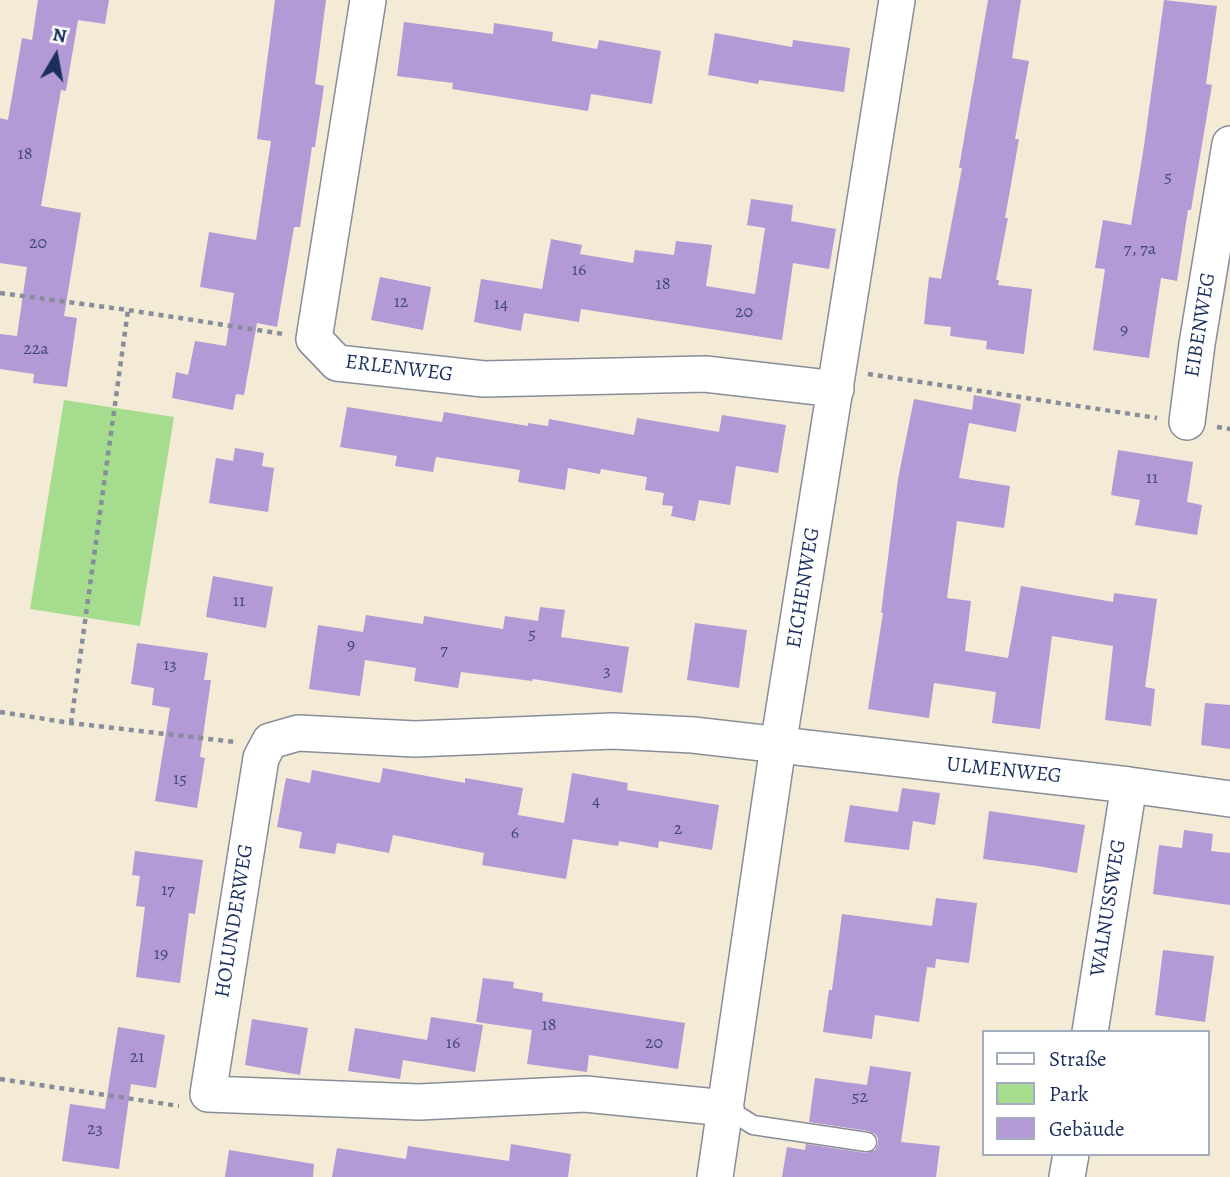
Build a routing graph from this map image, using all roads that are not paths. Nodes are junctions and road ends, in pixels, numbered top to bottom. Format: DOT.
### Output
graph roads {
  1 [pos="368,0"];
  2 [pos="897,0"];
  3 [pos="1230,144"];
  4 [pos="838,379"];
  5 [pos="1187,422"];
  6 [pos="779,746"];
  7 [pos="1129,785"];
  8 [pos="1230,799"];
  9 [pos="1090,1030"];
  10 [pos="726,1108"];
  11 [pos="867,1142"];
  12 [pos="1071,1156"];
  13 [pos="715,1177"];
  14 [pos="1067,1177"];
  1 -- 4 [label="street, ERLENWEG"];
  2 -- 4 [label="street, EICHENWEG"];
  3 -- 5 [label="street, EIBENWEG"];
  4 -- 6 [label="street, EICHENWEG"];
  6 -- 7 [label="street, ULMENWEG"];
  6 -- 10 [label="street, EICHENWEG"];
  6 -- 10 [label="street, HOLUNDERWEG"];
  7 -- 8 [label="street, ULMENWEG"];
  7 -- 9 [label="street, WALNUSSWEG"];
  10 -- 11 [label="lane"];
  10 -- 13 [label="street, EICHENWEG"];
  12 -- 14 [label="street"];
}
